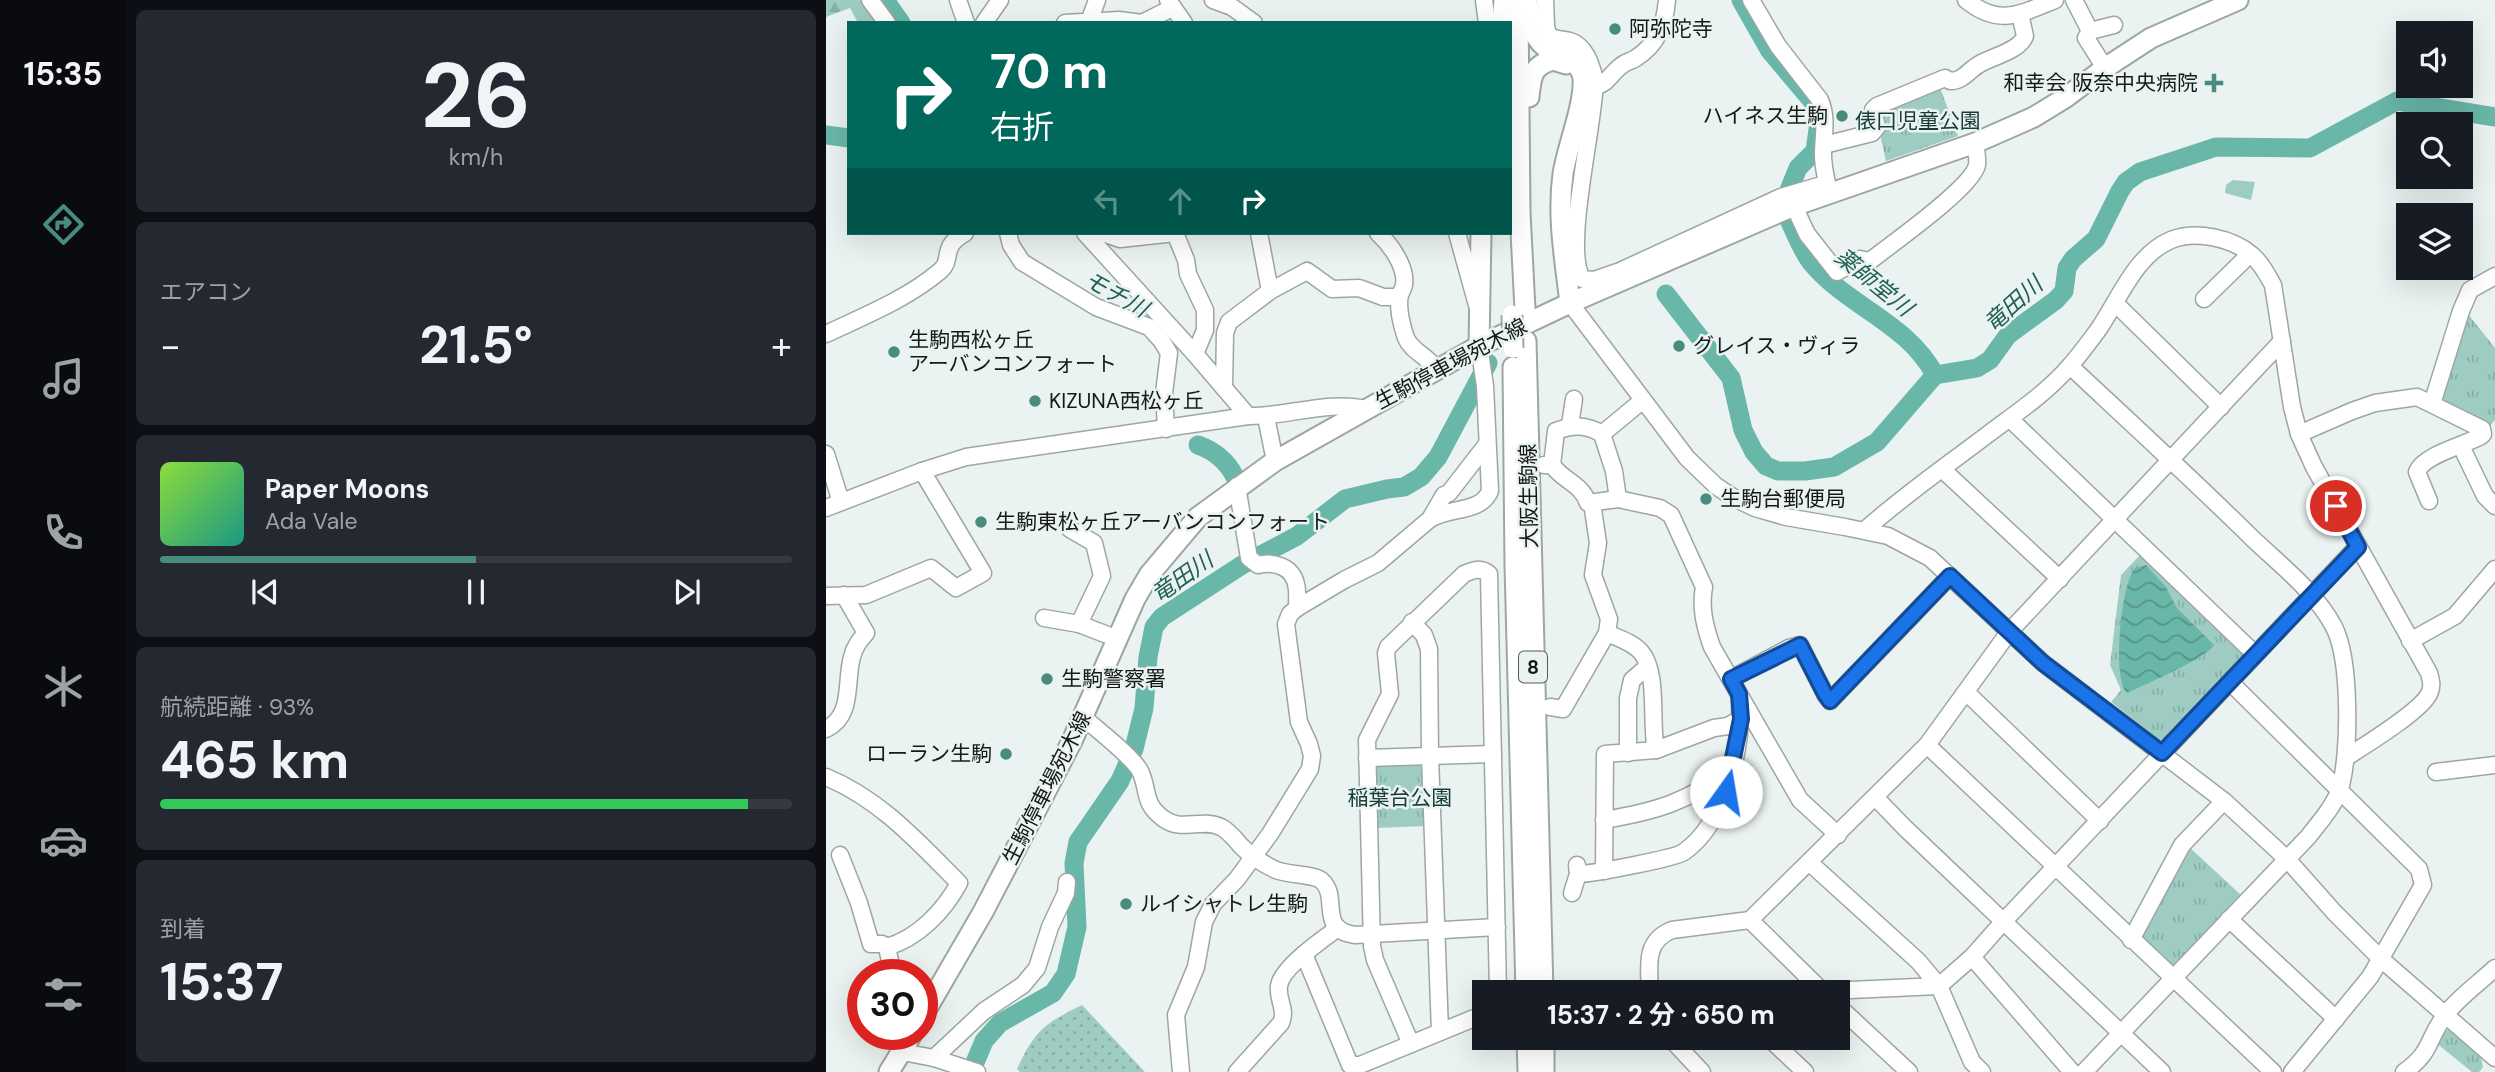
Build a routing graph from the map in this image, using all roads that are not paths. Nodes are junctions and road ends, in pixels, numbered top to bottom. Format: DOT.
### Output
graph roads {
  1 [pos="870,0"];
  2 [pos="958,0"];
  3 [pos="1000,0"];
  4 [pos="1097,0"];
  5 [pos="1213,0"];
  6 [pos="1484,0"];
  7 [pos="1504,0"];
  8 [pos="1518,0"];
  9 [pos="1527,0"];
  10 [pos="1545,0"];
  11 [pos="1667,0"];
  12 [pos="1751,0"];
  13 [pos="1966,0"];
  14 [pos="2055,0"];
  15 [pos="2074,0"];
  16 [pos="1172,2"];
  17 [pos="2225,3"];
  18 [pos="2020,14"];
  19 [pos="886,21"];
  20 [pos="965,21"];
  21 [pos="985,21"];
  22 [pos="1089,21"];
  23 [pos="1104,21"];
  24 [pos="1127,21"];
  25 [pos="1145,21"];
  26 [pos="1183,21"];
  27 [pos="1251,21"];
  28 [pos="1487,21"];
  29 [pos="1504,21"];
  30 [pos="2114,25"];
  31 [pos="2090,31"];
  32 [pos="2105,68"];
  33 [pos="1589,87"];
  34 [pos="1975,143"];
  35 [pos="1824,145"];
  36 [pos="1823,190"];
  37 [pos="1794,206"];
  38 [pos="1513,211"];
  39 [pos="962,235"];
  40 [pos="1008,235"];
  41 [pos="1087,235"];
  42 [pos="1109,235"];
  43 [pos="1157,235"];
  44 [pos="1176,235"];
  45 [pos="1259,235"];
  46 [pos="1385,235"];
  47 [pos="1458,235"];
  48 [pos="1480,235"];
  49 [pos="2250,254"];
  50 [pos="1267,273"];
  51 [pos="2495,276"];
  52 [pos="1288,281"];
  53 [pos="1270,291"];
  54 [pos="1399,297"];
  55 [pos="2204,299"];
  56 [pos="1570,303"];
  57 [pos="2115,303"];
  58 [pos="1480,313"];
  59 [pos="826,334"];
  60 [pos="2282,341"];
  61 [pos="1519,344"];
  62 [pos="1479,346"];
  63 [pos="1195,354"];
  64 [pos="2070,366"];
  65 [pos="1436,369"];
  66 [pos="1224,388"];
  67 [pos="1574,399"];
  68 [pos="1643,400"];
  69 [pos="2432,404"];
  70 [pos="2221,407"];
  71 [pos="1366,409"];
  72 [pos="1248,416"];
  73 [pos="1266,417"];
  74 [pos="2010,419"];
  75 [pos="1570,425"];
  76 [pos="1166,429"];
  77 [pos="1602,433"];
  78 [pos="2299,434"];
  79 [pos="1487,444"];
  80 [pos="2461,446"];
  81 [pos="826,454"];
  82 [pos="2171,458"];
  83 [pos="1275,461"];
  84 [pos="1943,470"];
  85 [pos="922,471"];
  86 [pos="1237,486"];
  87 [pos="1618,499"];
  88 [pos="2429,501"];
  89 [pos="1592,503"];
  90 [pos="834,505"];
  91 [pos="2495,506"];
  92 [pos="1430,519"];
  93 [pos="2114,520"];
  94 [pos="1070,529"];
  95 [pos="1865,530"];
  96 [pos="2358,547"];
  97 [pos="2495,569"];
  98 [pos="1950,576"];
  99 [pos="2060,579"];
  100 [pos="844,595"];
  101 [pos="2311,595"];
  102 [pos="826,596"];
  103 [pos="1297,608"];
  104 [pos="1044,618"];
  105 [pos="1412,622"];
  106 [pos="1079,624"];
  107 [pos="2009,632"];
  108 [pos="1607,634"];
  109 [pos="1118,639"];
  110 [pos="2410,641"];
  111 [pos="2255,654"];
  112 [pos="1647,667"];
  113 [pos="1731,679"];
  114 [pos="2230,682"];
  115 [pos="1966,692"];
  116 [pos="1739,694"];
  117 [pos="1550,707"];
  118 [pos="1083,717"];
  119 [pos="1741,719"];
  120 [pos="826,729"];
  121 [pos="1927,746"];
  122 [pos="1656,750"];
  123 [pos="1628,752"];
  124 [pos="2162,753"];
  125 [pos="1493,754"];
  126 [pos="1430,756"];
  127 [pos="2347,757"];
  128 [pos="1367,758"];
  129 [pos="2495,765"];
  130 [pos="1731,770"];
  131 [pos="2436,772"];
  132 [pos="829,783"];
  133 [pos="2339,791"];
  134 [pos="1876,798"];
  135 [pos="2224,801"];
  136 [pos="1604,820"];
  137 [pos="2100,821"];
  138 [pos="1838,835"];
  139 [pos="840,855"];
  140 [pos="1254,858"];
  141 [pos="2287,859"];
  142 [pos="1810,863"];
  143 [pos="2055,868"];
  144 [pos="1604,871"];
  145 [pos="1067,882"];
  146 [pos="1572,892"];
  147 [pos="2229,919"];
  148 [pos="1750,920"];
  149 [pos="2003,922"];
  150 [pos="1497,927"];
  151 [pos="1338,928"];
  152 [pos="1435,931"];
  153 [pos="1371,933"];
  154 [pos="2131,940"];
  155 [pos="887,947"];
  156 [pos="1304,954"];
  157 [pos="1972,957"];
  158 [pos="890,959"];
  159 [pos="2381,959"];
  160 [pos="2495,968"];
  161 [pos="2173,979"];
  162 [pos="1498,980"];
  163 [pos="1526,980"];
  164 [pos="1543,980"];
  165 [pos="1650,980"];
  166 [pos="1811,980"];
  167 [pos="938,986"];
  168 [pos="1939,986"];
  169 [pos="1850,991"];
  170 [pos="2445,1014"];
  171 [pos="1850,1017"];
  172 [pos="2336,1018"];
  173 [pos="1472,1019"];
  174 [pos="1440,1032"];
  175 [pos="2122,1032"];
  176 [pos="1411,1044"];
  177 [pos="1527,1050"];
  178 [pos="1544,1050"];
  179 [pos="1681,1050"];
  180 [pos="1782,1050"];
  181 [pos="902,1052"];
  182 [pos="934,1058"];
  183 [pos="2495,1060"];
  184 [pos="1972,1069"];
  185 [pos="971,1070"];
  186 [pos="889,1072"];
  187 [pos="1181,1072"];
  188 [pos="1237,1072"];
  189 [pos="1528,1072"];
  190 [pos="1545,1072"];
  191 [pos="1702,1072"];
  192 [pos="1805,1072"];
  193 [pos="1909,1072"];
  194 [pos="2072,1072"];
  195 [pos="2084,1072"];
  196 [pos="2162,1072"];
  197 [pos="2273,1072"];
  198 [pos="2292,1072"];
  199 [pos="2404,1072"];
  200 [pos="2487,1072"];
  1 -- 19 [label="street"];
  2 -- 20 [label="street"];
  3 -- 21 [label="street"];
  4 -- 22 [label="street"];
  5 -- 27 [label="street"];
  6 -- 28 [label="street"];
  7 -- 29 [label="main road"];
  8 -- 38 [label="main road, 大阪生駒線 / 8"];
  9 -- 33 [label="main road"];
  10 -- 33 [label="street"];
  11 -- 33 [label="street"];
  12 -- 35 [label="street"];
  13 -- 18 [label="street"];
  14 -- 18 [label="street"];
  15 -- 31 [label="street"];
  16 -- 25 [label="street"];
  16 -- 26 [label="street"];
  17 -- 32 [label="main road, 生駒停車場宛木線"];
  18 -- 35 [label="street"];
  23 -- 24 [label="street"];
  30 -- 31 [label="street"];
  31 -- 32 [label="street"];
  32 -- 34 [label="main road, 生駒停車場宛木線"];
  33 -- 36 [label="street"];
  33 -- 38 [label="main road"];
  33 -- 56 [label="main road"];
  34 -- 36 [label="main road, 生駒停車場宛木線"];
  34 -- 37 [label="street"];
  35 -- 36 [label="street"];
  36 -- 37 [label="main road, 生駒停車場宛木線"];
  37 -- 56 [label="main road, 生駒停車場宛木線"];
  38 -- 61 [label="main road, 大阪生駒線 / 8"];
  39 -- 59 [label="street"];
  40 -- 76 [label="street"];
  41 -- 63 [label="street"];
  42 -- 43 [label="street"];
  44 -- 63 [label="street"];
  45 -- 50 [label="street"];
  46 -- 54 [label="street"];
  47 -- 58 [label="street"];
  48 -- 58 [label="main road"];
  49 -- 55 [label="street"];
  49 -- 57 [label="street"];
  49 -- 60 [label="street"];
  50 -- 52 [label="street"];
  50 -- 53 [label="street"];
  51 -- 69 [label="street"];
  52 -- 53 [label="street"];
  52 -- 54 [label="street"];
  53 -- 66 [label="street"];
  54 -- 65 [label="street"];
  56 -- 62 [label="main road, 生駒停車場宛木線"];
  56 -- 68 [label="street"];
  57 -- 64 [label="street"];
  57 -- 70 [label="street"];
  58 -- 62 [label="main road"];
  60 -- 70 [label="street"];
  60 -- 78 [label="street"];
  61 -- 163 [label="main road, 大阪生駒線 / 8"];
  61 -- 164 [label="main road, 大阪生駒線 / 8"];
  62 -- 65 [label="main road, 生駒停車場宛木線"];
  62 -- 79 [label="street"];
  63 -- 66 [label="street"];
  64 -- 74 [label="street"];
  64 -- 82 [label="street"];
  65 -- 71 [label="main road, 生駒停車場宛木線"];
  66 -- 72 [label="street"];
  67 -- 75 [label="street"];
  68 -- 77 [label="street"];
  68 -- 95 [label="street"];
  69 -- 78 [label="street"];
  69 -- 80 [label="street"];
  70 -- 82 [label="street"];
  71 -- 73 [label="street"];
  71 -- 83 [label="main road, 生駒停車場宛木線"];
  72 -- 73 [label="street"];
  72 -- 76 [label="street"];
  73 -- 83 [label="street"];
  74 -- 84 [label="street"];
  74 -- 93 [label="street"];
  75 -- 77 [label="street"];
  75 -- 89 [label="street"];
  76 -- 85 [label="street"];
  77 -- 87 [label="street"];
  78 -- 96 [label="street"];
  79 -- 92 [label="street"];
  79 -- 92 [label="street"];
  80 -- 88 [label="street"];
  80 -- 91 [label="street"];
  81 -- 90 [label="street"];
  82 -- 93 [label="street"];
  82 -- 101 [label="street"];
  83 -- 86 [label="main road, 生駒停車場宛木線"];
  84 -- 95 [label="street"];
  84 -- 99 [label="street"];
  85 -- 90 [label="street"];
  85 -- 100 [label="street"];
  86 -- 103 [label="street"];
  86 -- 109 [label="main road, 生駒停車場宛木線"];
  87 -- 89 [label="street"];
  87 -- 113 [label="street"];
  89 -- 108 [label="street"];
  92 -- 103 [label="street"];
  93 -- 99 [label="street"];
  93 -- 111 [label="street"];
  94 -- 106 [label="street"];
  95 -- 98 [label="street"];
  96 -- 101 [label="street"];
  96 -- 110 [label="street"];
  97 -- 110 [label="street"];
  98 -- 107 [label="street"];
  98 -- 113 [label="street"];
  99 -- 107 [label="street"];
  100 -- 102 [label="street"];
  100 -- 120 [label="street"];
  101 -- 111 [label="street"];
  101 -- 127 [label="street"];
  103 -- 140 [label="street"];
  104 -- 106 [label="street"];
  105 -- 125 [label="street"];
  105 -- 126 [label="street"];
  105 -- 128 [label="street"];
  106 -- 109 [label="street"];
  107 -- 115 [label="street"];
  107 -- 124 [label="street"];
  108 -- 112 [label="street"];
  108 -- 117 [label="street"];
  109 -- 118 [label="main road, 生駒停車場宛木線"];
  110 -- 127 [label="street"];
  111 -- 114 [label="street"];
  112 -- 122 [label="street"];
  112 -- 123 [label="street"];
  113 -- 116 [label="street"];
  114 -- 124 [label="street"];
  114 -- 133 [label="street"];
  115 -- 121 [label="street"];
  115 -- 137 [label="street"];
  116 -- 119 [label="street"];
  116 -- 138 [label="street"];
  118 -- 140 [label="street"];
  118 -- 167 [label="main road, 生駒停車場宛木線"];
  119 -- 122 [label="street"];
  119 -- 130 [label="street"];
  121 -- 134 [label="street"];
  121 -- 143 [label="street"];
  122 -- 123 [label="street"];
  123 -- 136 [label="street"];
  124 -- 135 [label="street"];
  124 -- 137 [label="street"];
  125 -- 126 [label="street"];
  125 -- 150 [label="street"];
  126 -- 128 [label="street"];
  126 -- 152 [label="street"];
  127 -- 133 [label="street"];
  128 -- 153 [label="street"];
  129 -- 131 [label="street"];
  130 -- 136 [label="street"];
  130 -- 144 [label="street"];
  132 -- 155 [label="street"];
  133 -- 141 [label="street"];
  133 -- 159 [label="street"];
  134 -- 138 [label="street"];
  134 -- 149 [label="street"];
  135 -- 141 [label="street"];
  135 -- 154 [label="street"];
  136 -- 144 [label="street"];
  137 -- 143 [label="street"];
  138 -- 142 [label="street"];
  139 -- 155 [label="street"];
  140 -- 151 [label="street"];
  140 -- 187 [label="street"];
  141 -- 147 [label="street"];
  141 -- 159 [label="street"];
  142 -- 148 [label="street"];
  142 -- 168 [label="street"];
  143 -- 149 [label="street"];
  143 -- 154 [label="street"];
  144 -- 146 [label="street"];
  145 -- 182 [label="street"];
  147 -- 161 [label="street"];
  147 -- 172 [label="street"];
  148 -- 165 [label="street"];
  148 -- 166 [label="street"];
  149 -- 157 [label="street"];
  149 -- 175 [label="street"];
  150 -- 152 [label="street"];
  150 -- 162 [label="street"];
  151 -- 153 [label="street"];
  151 -- 156 [label="street"];
  152 -- 153 [label="street"];
  152 -- 174 [label="street"];
  153 -- 176 [label="street"];
  154 -- 161 [label="street"];
  155 -- 158 [label="street"];
  156 -- 176 [label="street"];
  156 -- 188 [label="street"];
  157 -- 168 [label="street"];
  157 -- 194 [label="street"];
  159 -- 170 [label="street"];
  159 -- 172 [label="street"];
  160 -- 170 [label="street"];
  161 -- 175 [label="street"];
  161 -- 197 [label="street"];
  168 -- 169 [label="street"];
  168 -- 184 [label="street"];
  170 -- 183 [label="street"];
  170 -- 199 [label="street"];
  171 -- 193 [label="street"];
  172 -- 198 [label="street"];
  173 -- 174 [label="street"];
  174 -- 176 [label="street"];
  175 -- 195 [label="street"];
  175 -- 196 [label="street"];
  177 -- 189 [label="main road"];
  178 -- 190 [label="main road"];
  179 -- 191 [label="street"];
  180 -- 192 [label="street"];
  181 -- 182 [label="street"];
  181 -- 186 [label="main road"];
  182 -- 185 [label="street"];
  183 -- 200 [label="street"];
}
